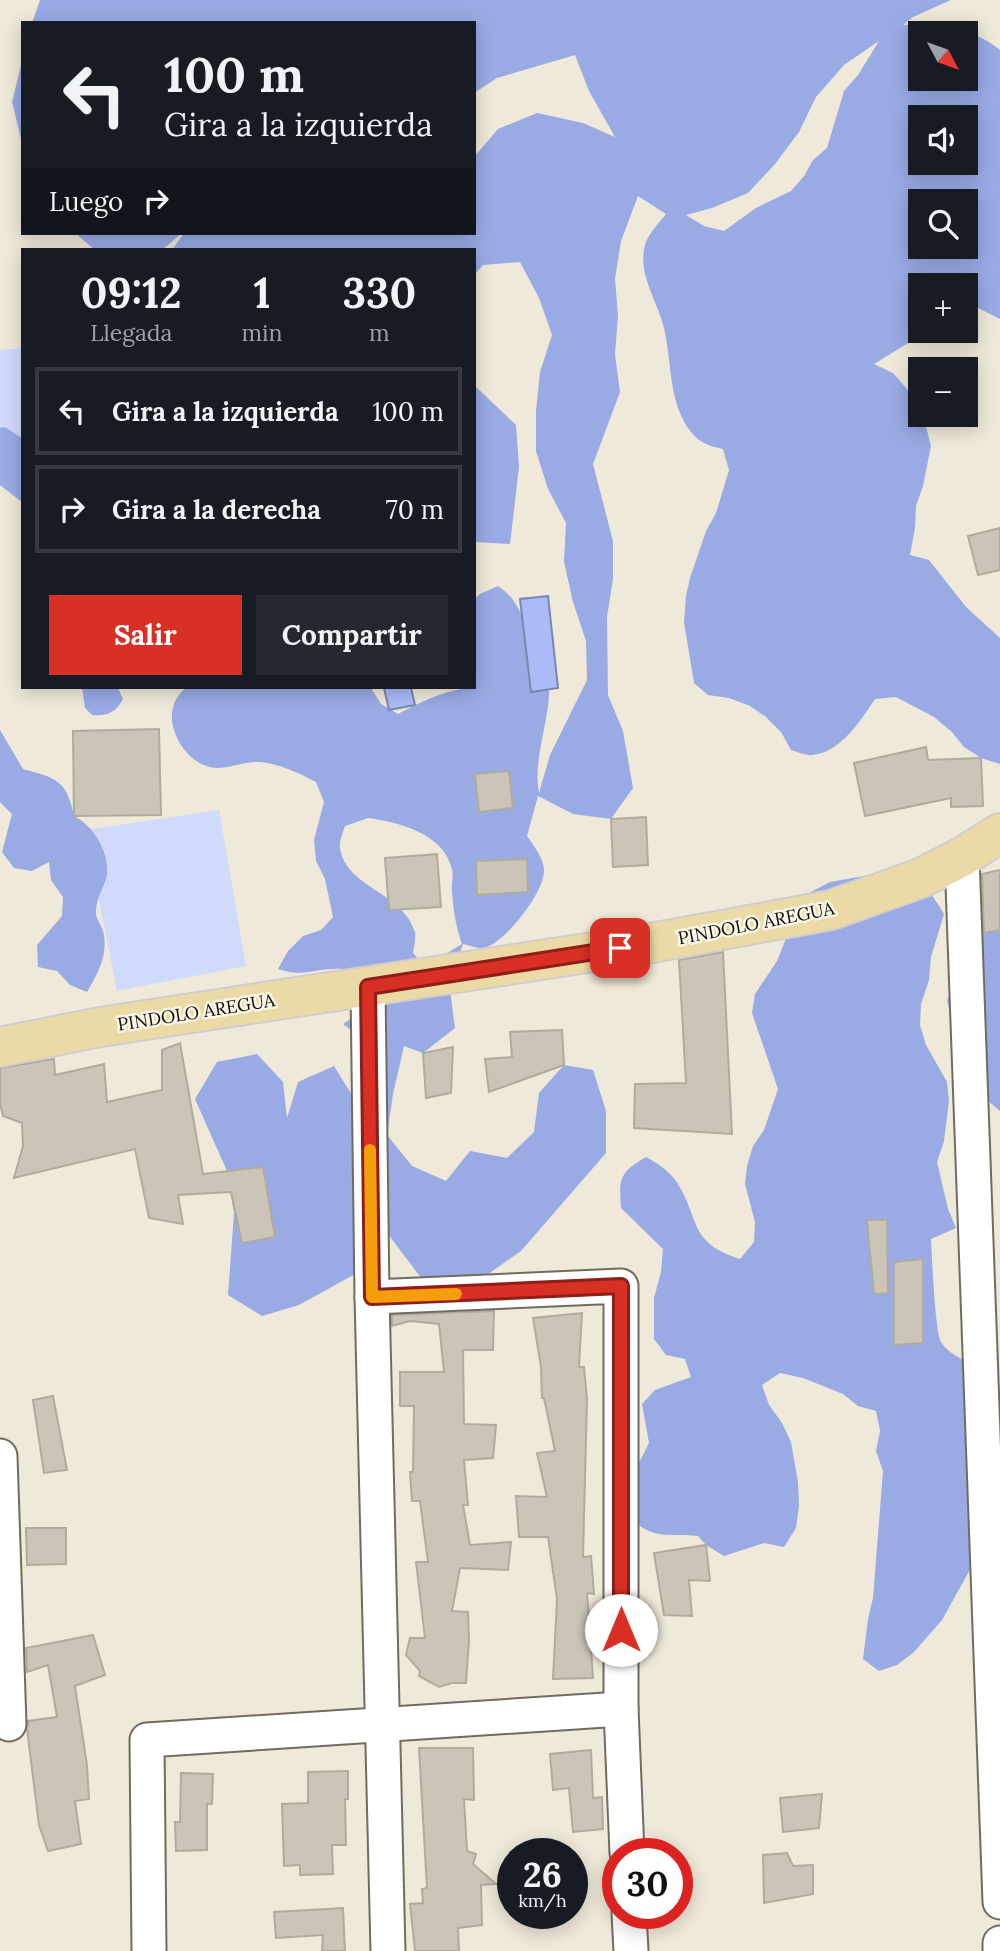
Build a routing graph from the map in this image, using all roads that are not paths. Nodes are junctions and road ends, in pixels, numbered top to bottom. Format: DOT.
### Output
graph roads {
  1 [pos="1000,833"];
  2 [pos="962,857"];
  3 [pos="368,987"];
  4 [pos="0,1047"];
  5 [pos="372,1297"];
  6 [pos="0,1456"];
  7 [pos="621,1709"];
  8 [pos="9,1724"];
  9 [pos="382,1725"];
  10 [pos="626,1838"];
  11 [pos="1000,1902"];
  12 [pos="630,1929"];
  13 [pos="1000,1943"];
  14 [pos="149,1951"];
  15 [pos="388,1951"];
  16 [pos="631,1951"];
  17 [pos="1000,1951"];
  1 -- 2 [label="main road, PINDOLO AREGUA"];
  2 -- 3 [label="main road, PINDOLO AREGUA"];
  2 -- 11 [label="street"];
  3 -- 4 [label="main road, PINDOLO AREGUA"];
  3 -- 5 [label="street"];
  5 -- 7 [label="street"];
  5 -- 9 [label="street"];
  6 -- 8 [label="street"];
  7 -- 9 [label="street"];
  7 -- 10 [label="street"];
  9 -- 14 [label="street"];
  9 -- 15 [label="street"];
  12 -- 16 [label="street"];
  13 -- 17 [label="street"];
}
